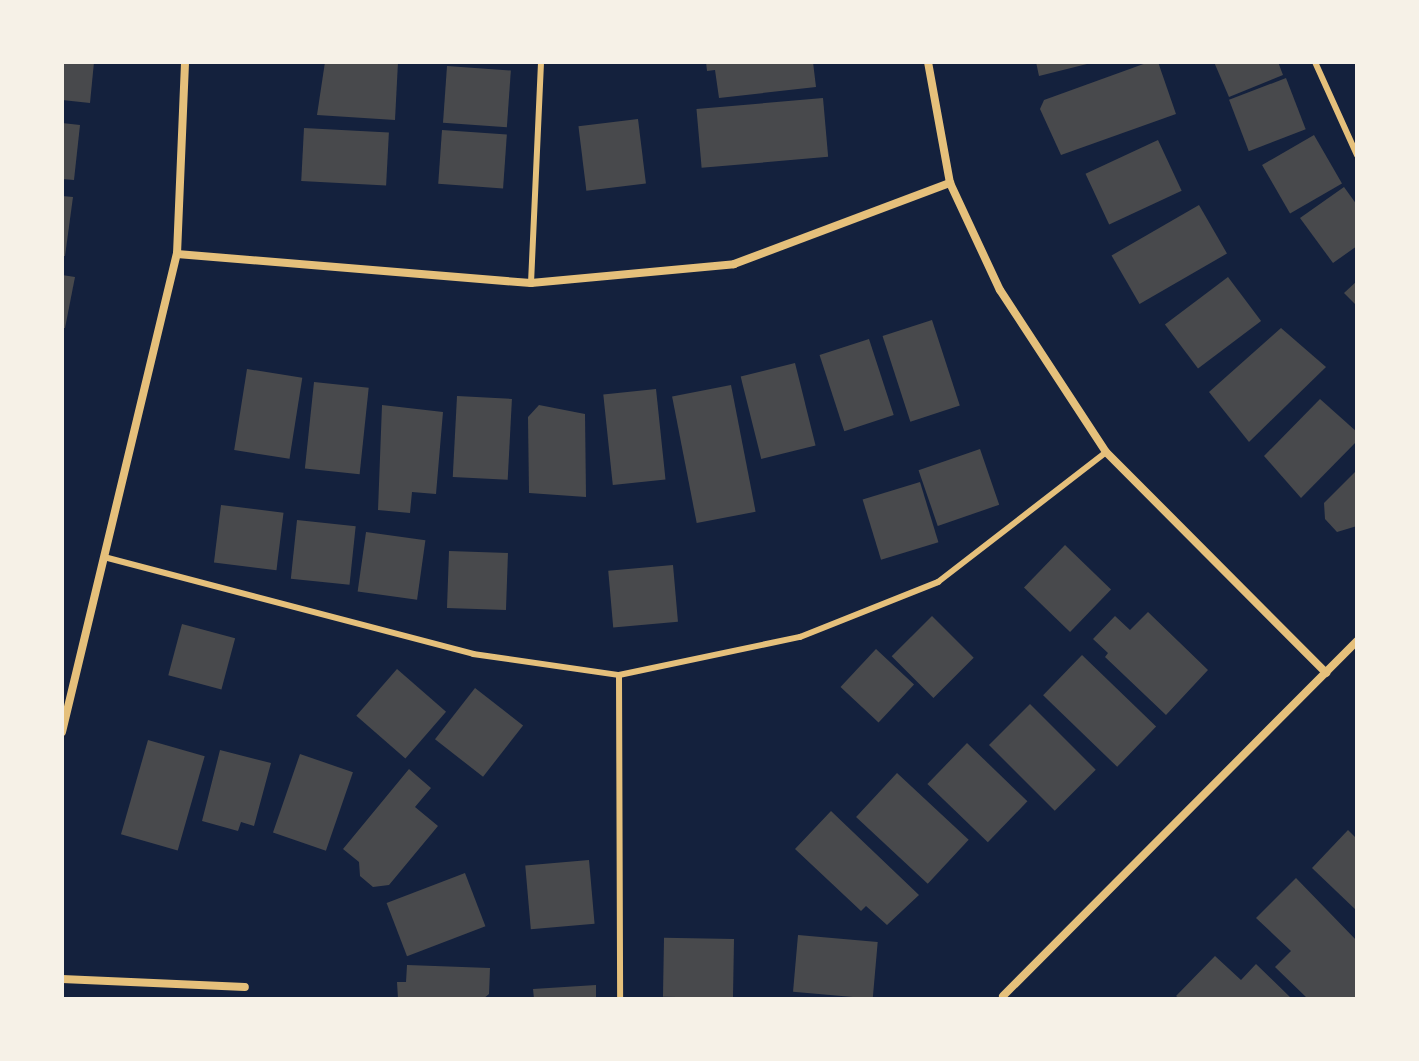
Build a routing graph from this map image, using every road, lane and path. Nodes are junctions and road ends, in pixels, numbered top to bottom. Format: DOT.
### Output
graph roads {
  1 [pos="185,62"];
  2 [pos="541,62"];
  3 [pos="928,62"];
  4 [pos="1315,62"];
  5 [pos="1357,155"];
  6 [pos="950,183"];
  7 [pos="177,254"];
  8 [pos="531,283"];
  9 [pos="1106,452"];
  10 [pos="104,557"];
  11 [pos="1357,641"];
  12 [pos="1326,673"];
  13 [pos="619,675"];
  14 [pos="62,732"];
  15 [pos="62,979"];
  16 [pos="245,987"];
  17 [pos="1003,996"];
  18 [pos="620,999"];
  1 -- 7 [label="street"];
  2 -- 8 [label="lane"];
  3 -- 6 [label="street"];
  4 -- 5 [label="lane"];
  6 -- 8 [label="street"];
  6 -- 9 [label="street"];
  7 -- 8 [label="street"];
  7 -- 10 [label="street"];
  9 -- 12 [label="street"];
  9 -- 13 [label="lane"];
  10 -- 13 [label="lane"];
  10 -- 14 [label="street"];
  11 -- 12 [label="street"];
  12 -- 17 [label="street"];
  13 -- 18 [label="lane"];
  15 -- 16 [label="street"];
}
